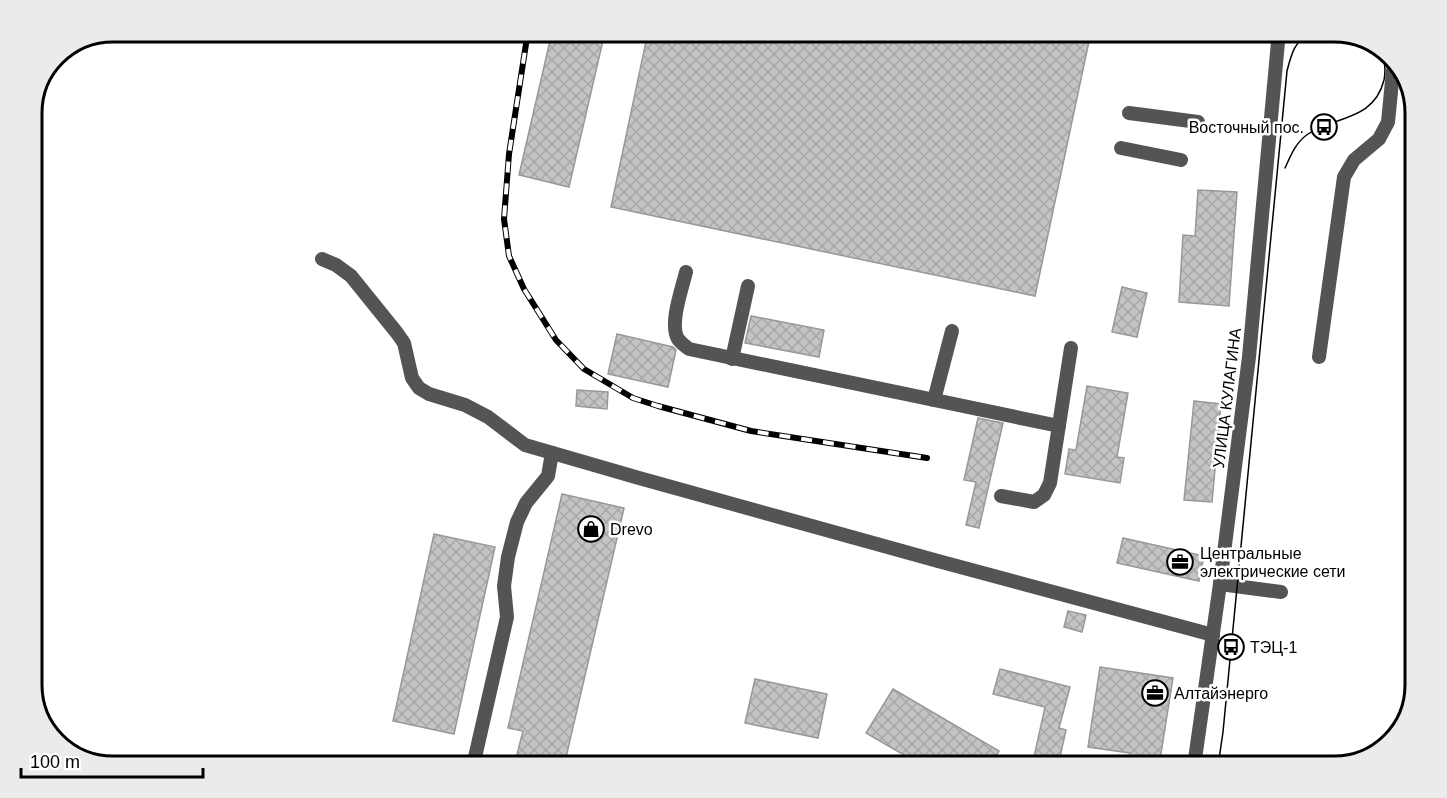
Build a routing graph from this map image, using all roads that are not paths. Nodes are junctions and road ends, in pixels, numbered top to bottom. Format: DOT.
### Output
graph roads {
  1 [pos="1278,42"];
  2 [pos="1393,74"];
  3 [pos="1129,113"];
  4 [pos="1198,122"];
  5 [pos="1121,148"];
  6 [pos="1181,160"];
  7 [pos="322,259"];
  8 [pos="686,272"];
  9 [pos="748,286"];
  10 [pos="952,331"];
  11 [pos="1071,348"];
  12 [pos="1319,357"];
  13 [pos="732,359"];
  14 [pos="934,400"];
  15 [pos="1059,426"];
  16 [pos="552,453"];
  17 [pos="1001,496"];
  18 [pos="1220,584"];
  19 [pos="1281,592"];
  20 [pos="1213,635"];
  21 [pos="475,756"];
  22 [pos="1195,756"];
  1 -- 18 [label="street, УЛИЦА КУЛАГИНА"];
  2 -- 12 [label="street"];
  3 -- 4 [label="street"];
  5 -- 6 [label="street"];
  7 -- 16 [label="street"];
  8 -- 13 [label="street"];
  9 -- 13 [label="street"];
  10 -- 14 [label="street"];
  11 -- 15 [label="street"];
  13 -- 14 [label="street"];
  14 -- 15 [label="street"];
  15 -- 17 [label="street"];
  16 -- 20 [label="street"];
  16 -- 21 [label="street"];
  18 -- 19 [label="street"];
  18 -- 20 [label="street, УЛИЦА КУЛАГИНА"];
  20 -- 22 [label="street, УЛИЦА КУЛАГИНА"];
}
